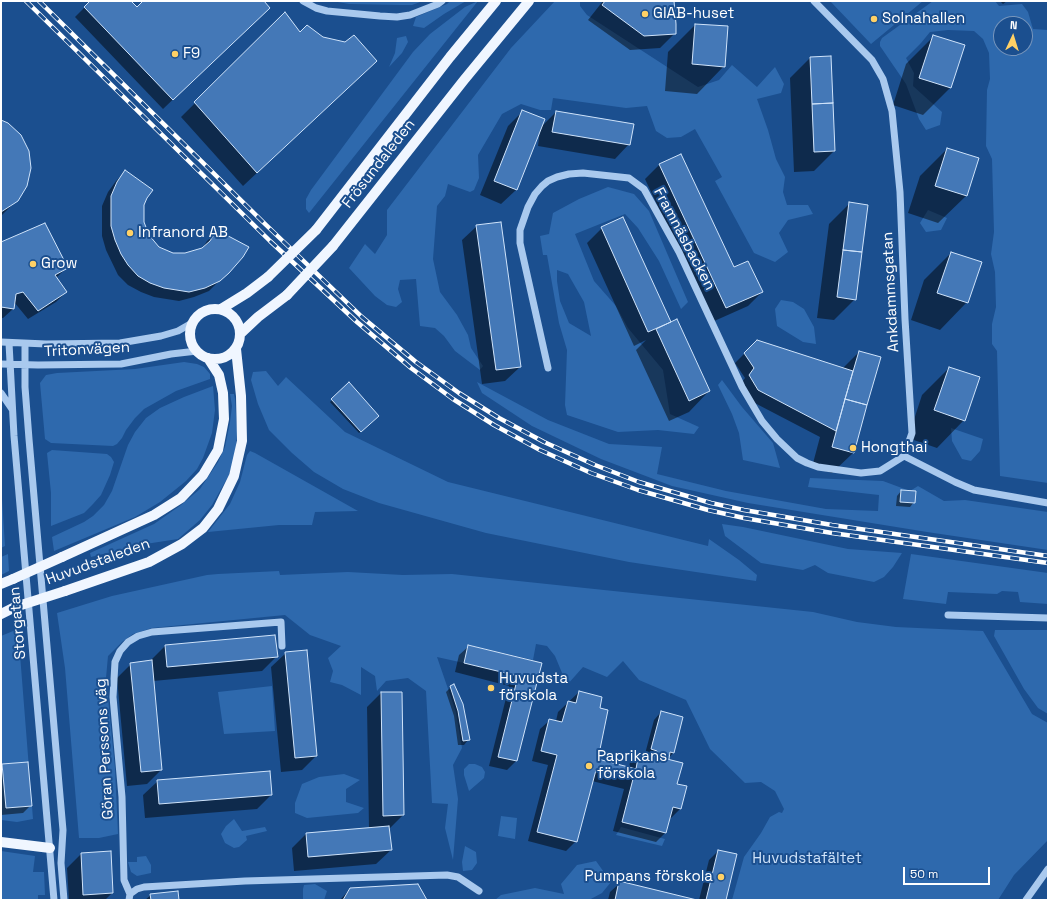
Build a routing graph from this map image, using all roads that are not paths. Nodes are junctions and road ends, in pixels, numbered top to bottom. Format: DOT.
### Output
graph roads {
  1 [pos="303,1"];
  2 [pos="442,1"];
  3 [pos="496,1"];
  4 [pos="529,1"];
  5 [pos="814,1"];
  6 [pos="221,309"];
  7 [pos="192,323"];
  8 [pos="241,334"];
  9 [pos="1,342"];
  10 [pos="10,343"];
  11 [pos="25,344"];
  12 [pos="236,349"];
  13 [pos="197,351"];
  14 [pos="208,358"];
  15 [pos="1,364"];
  16 [pos="10,364"];
  17 [pos="25,365"];
  18 [pos="548,368"];
  19 [pos="1,393"];
  20 [pos="12,409"];
  21 [pos="904,456"];
  22 [pos="1048,503"];
  23 [pos="1,584"];
  24 [pos="1,614"];
  25 [pos="948,615"];
  26 [pos="1048,618"];
  27 [pos="282,646"];
  28 [pos="1,842"];
  29 [pos="50,848"];
  30 [pos="1046,872"];
  31 [pos="479,891"];
  32 [pos="129,897"];
  33 [pos="54,900"];
  34 [pos="64,900"];
  35 [pos="1026,900"];
  1 -- 2 [label="street"];
  3 -- 6 [label="main road, Frösundaleden, bridge"];
  4 -- 8 [label="main road, Frösundaleden, bridge"];
  5 -- 21 [label="street, Ankdammsgatan"];
  6 -- 7 [label="main road"];
  6 -- 8 [label="main road"];
  7 -- 11 [label="street, Tritonvägen"];
  7 -- 13 [label="main road"];
  8 -- 12 [label="main road"];
  9 -- 10 [label="street, Tritonvägen"];
  10 -- 11 [label="street, Tritonvägen"];
  10 -- 16 [label="street, Storgatan"];
  11 -- 17 [label="street, Storgatan"];
  12 -- 14 [label="main road"];
  12 -- 24 [label="main road, Huvudstaleden, bridge"];
  13 -- 14 [label="main road"];
  13 -- 17 [label="street, Tritonvägen"];
  14 -- 23 [label="main road, Huvudstaleden, bridge"];
  15 -- 16 [label="street, Tritonvägen"];
  16 -- 17 [label="street, Tritonvägen"];
  16 -- 20 [label="street, Storgatan"];
  17 -- 34 [label="street, Storgatan"];
  18 -- 21 [label="street, Framnäsbacken"];
  19 -- 20 [label="street"];
  20 -- 29 [label="street, Storgatan"];
  21 -- 22 [label="street"];
  25 -- 26 [label="street"];
  27 -- 32 [label="street, Göran Perssons väg"];
  28 -- 29 [label="main road"];
  29 -- 33 [label="street, Storgatan"];
  30 -- 35 [label="street"];
  31 -- 32 [label="street, Göran Perssons väg"];
}
